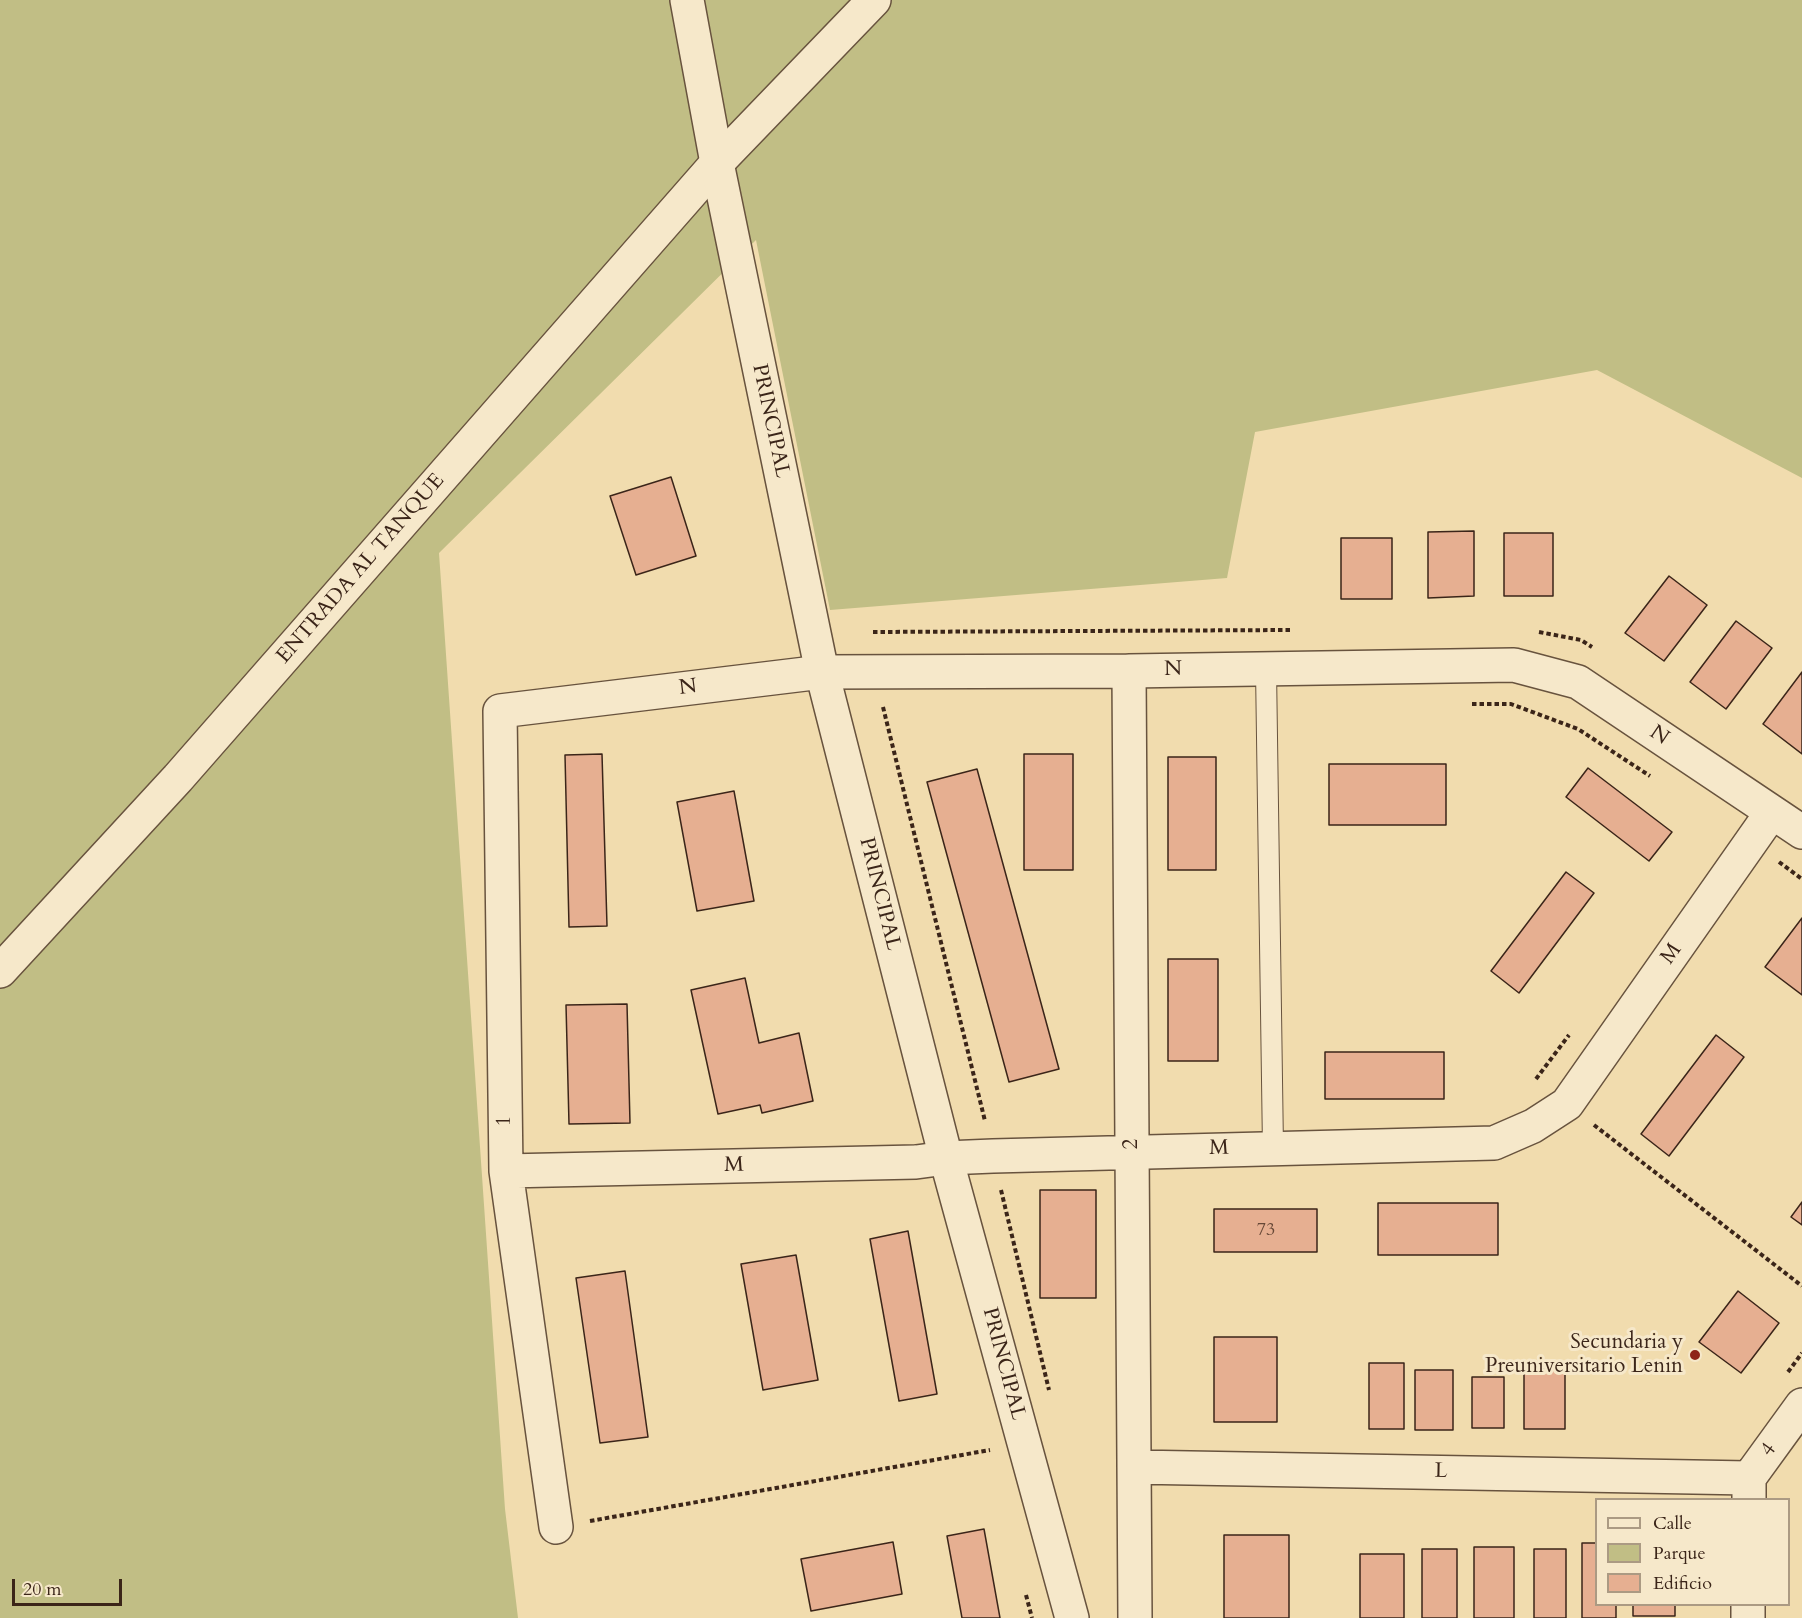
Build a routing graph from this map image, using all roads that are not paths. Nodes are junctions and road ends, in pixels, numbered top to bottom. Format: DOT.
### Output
graph roads {
  1 [pos="687,0"];
  2 [pos="874,0"];
  3 [pos="717,163"];
  4 [pos="1266,669"];
  5 [pos="1129,671"];
  6 [pos="822,672"];
  7 [pos="500,711"];
  8 [pos="1772,812"];
  9 [pos="1802,832"];
  10 [pos="0,971"];
  11 [pos="1273,1148"];
  12 [pos="1132,1151"];
  13 [pos="946,1158"];
  14 [pos="506,1171"];
  15 [pos="1802,1405"];
  16 [pos="1134,1467"];
  17 [pos="1749,1489"];
  18 [pos="556,1527"];
  19 [pos="1072,1618"];
  20 [pos="1135,1618"];
  1 -- 3 [label="street, PRINCIPAL"];
  2 -- 3 [label="street, ENTRADA AL TANQUE"];
  3 -- 6 [label="street, PRINCIPAL"];
  3 -- 10 [label="street, ENTRADA AL TANQUE"];
  4 -- 5 [label="street, N"];
  4 -- 8 [label="street, N"];
  4 -- 11 [label="lane"];
  5 -- 6 [label="street, N"];
  5 -- 12 [label="street, 2"];
  6 -- 7 [label="street, N"];
  6 -- 13 [label="street, PRINCIPAL"];
  7 -- 14 [label="street, 1"];
  8 -- 9 [label="street, N"];
  8 -- 11 [label="street, M"];
  11 -- 12 [label="street, M"];
  12 -- 13 [label="street, M"];
  12 -- 16 [label="street, 2"];
  13 -- 14 [label="street, M"];
  13 -- 19 [label="street, PRINCIPAL"];
  14 -- 18 [label="street, 1"];
  15 -- 17 [label="street, 4"];
  16 -- 17 [label="street, L"];
  16 -- 20 [label="street, 2"];
}
